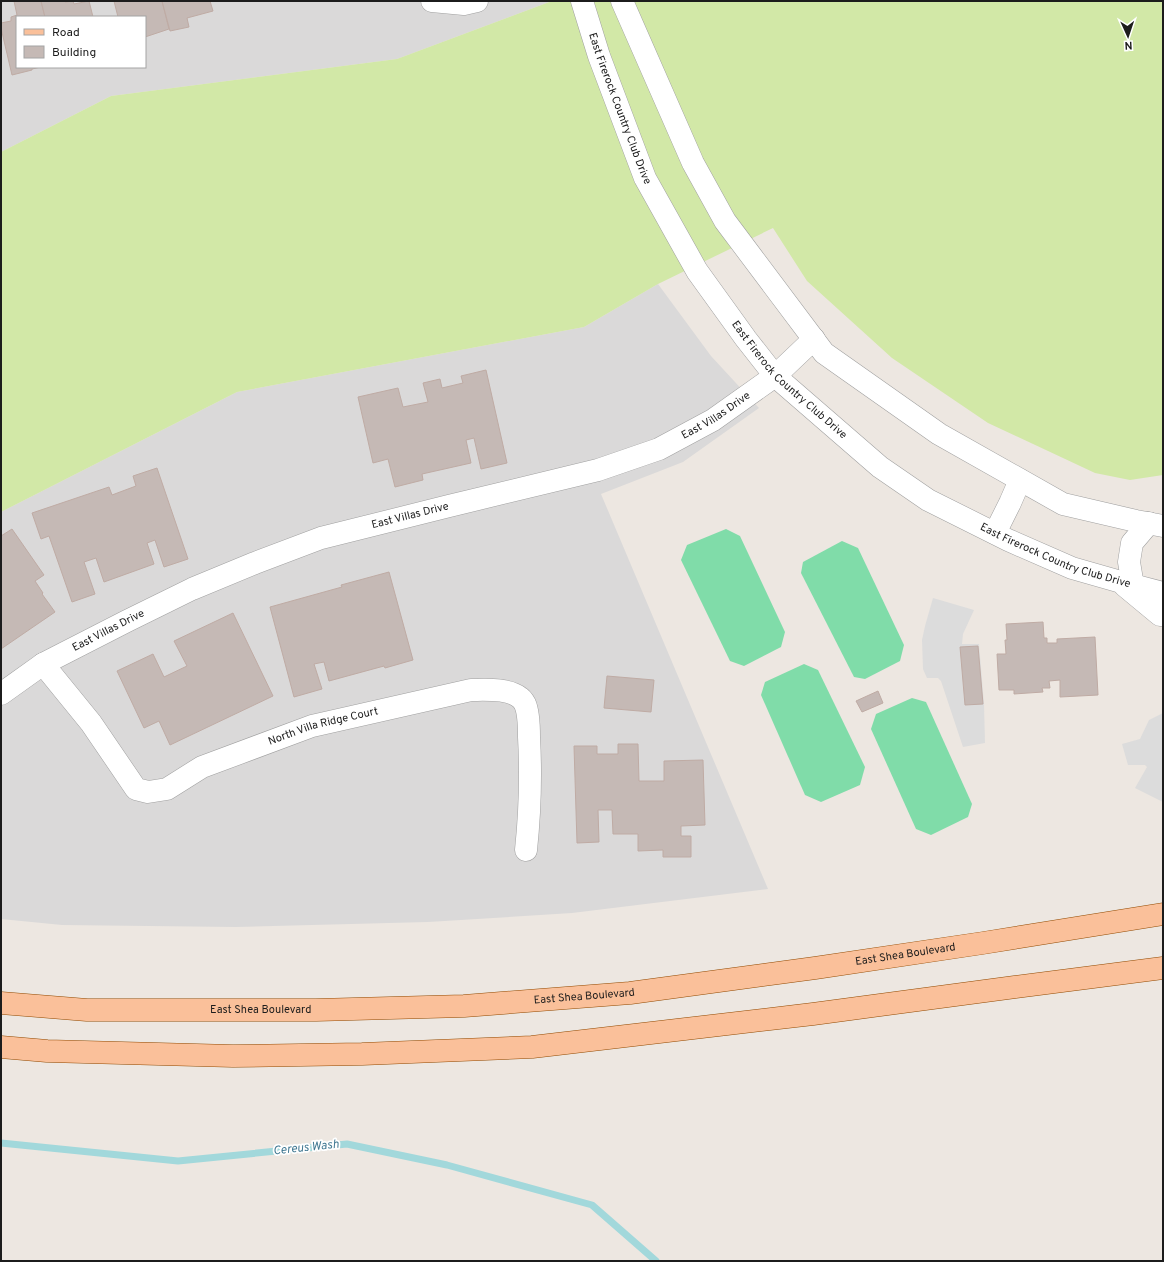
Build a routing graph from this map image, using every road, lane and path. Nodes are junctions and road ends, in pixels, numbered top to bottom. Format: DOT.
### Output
graph roads {
  1 [pos="432,1"];
  2 [pos="477,1"];
  3 [pos="582,1"];
  4 [pos="622,1"];
  5 [pos="814,339"];
  6 [pos="775,376"];
  7 [pos="1020,480"];
  8 [pos="1153,521"];
  9 [pos="995,533"];
  10 [pos="1127,584"];
  11 [pos="1163,593"];
  12 [pos="1163,615"];
  13 [pos="43,664"];
  14 [pos="1,694"];
  15 [pos="526,850"];
  16 [pos="1163,914"];
  17 [pos="1163,968"];
  18 [pos="1,1003"];
  19 [pos="1,1047"];
  1 -- 2 [label="street"];
  3 -- 6 [label="street, East Firerock Country Club Drive"];
  4 -- 5 [label="street"];
  5 -- 6 [label="street, East Villas Drive"];
  5 -- 7 [label="street"];
  6 -- 9 [label="street, East Firerock Country Club Drive"];
  6 -- 13 [label="street, East Villas Drive"];
  7 -- 8 [label="street"];
  7 -- 9 [label="street"];
  8 -- 10 [label="street"];
  9 -- 10 [label="street, East Firerock Country Club Drive"];
  10 -- 11 [label="street, East Firerock Country Club Drive"];
  10 -- 12 [label="street"];
  13 -- 14 [label="street, East Villas Drive"];
  13 -- 15 [label="street, North Villa Ridge Court"];
  16 -- 18 [label="main road, East Shea Boulevard"];
  17 -- 19 [label="main road"];
}
